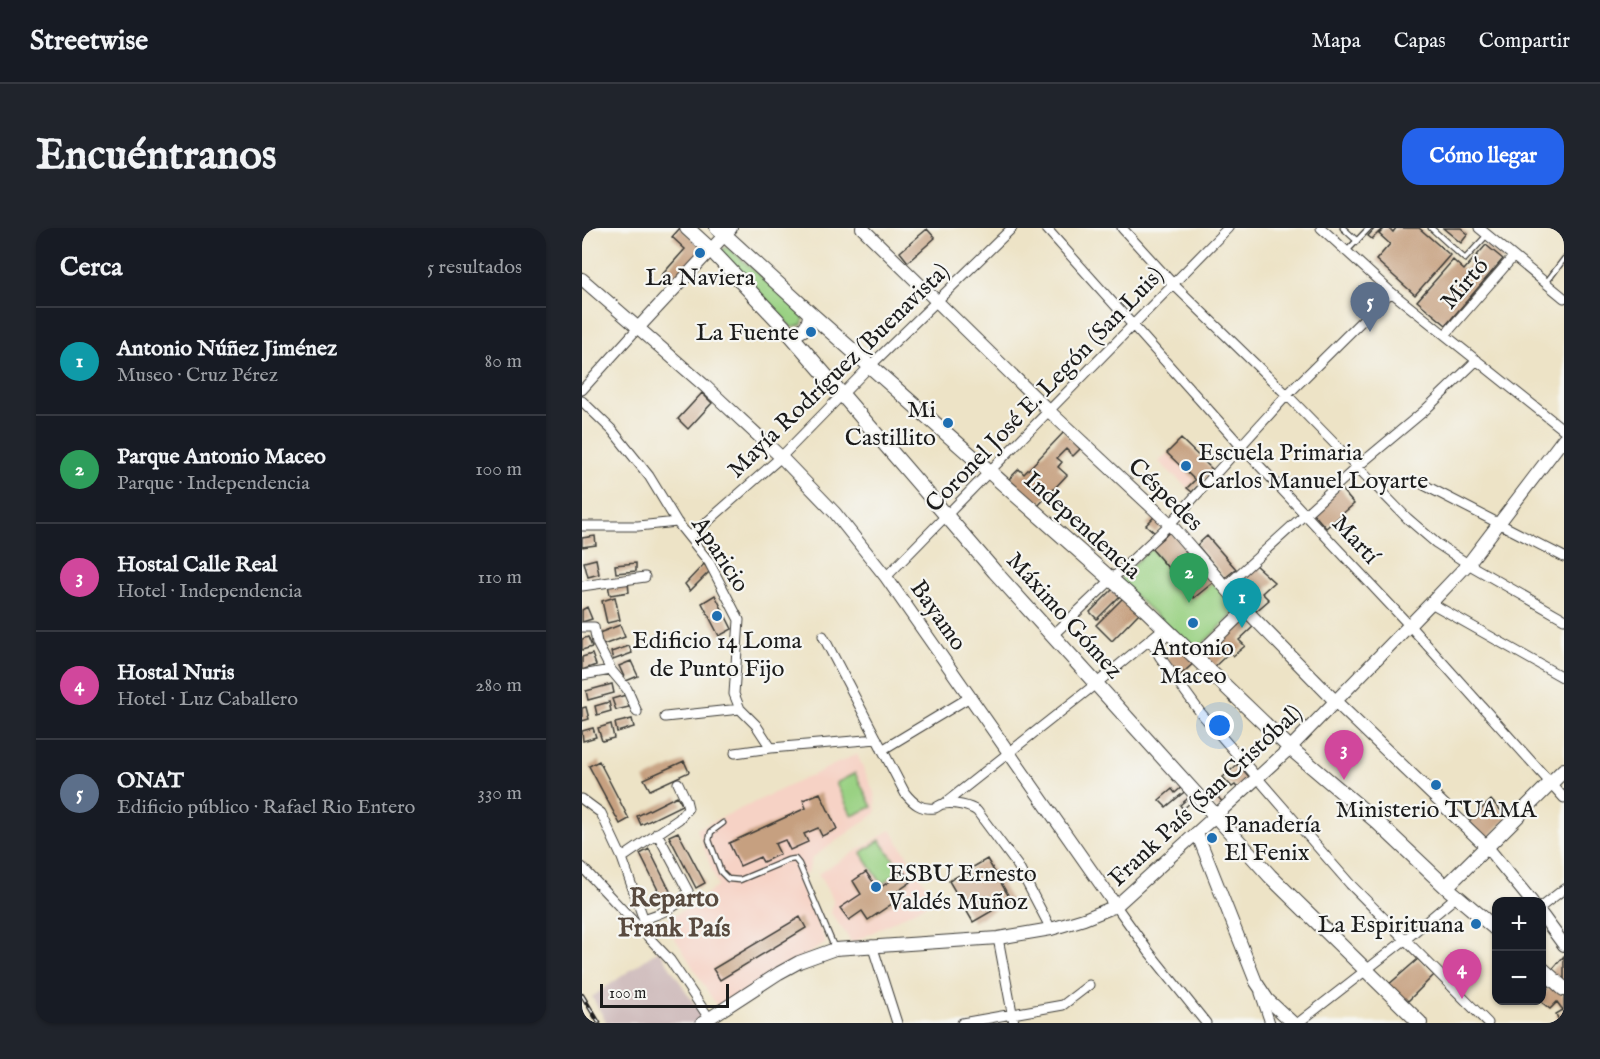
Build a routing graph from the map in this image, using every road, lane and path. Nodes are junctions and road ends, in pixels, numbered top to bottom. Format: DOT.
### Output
graph roads {
  1 [pos="687,228"];
  2 [pos="862,228"];
  3 [pos="1012,228"];
  4 [pos="1046,228"];
  5 [pos="1122,228"];
  6 [pos="1228,228"];
  7 [pos="1321,228"];
  8 [pos="1343,228"];
  9 [pos="1369,228"];
  10 [pos="1431,228"];
  11 [pos="1479,228"];
  12 [pos="724,230"];
  13 [pos="1487,235"];
  14 [pos="1358,241"];
  15 [pos="711,250"];
  16 [pos="1347,251"];
  17 [pos="1513,256"];
  18 [pos="1564,259"];
  19 [pos="582,279"];
  20 [pos="1546,283"];
  21 [pos="1173,284"];
  22 [pos="1390,291"];
  23 [pos="1564,298"];
  24 [pos="936,302"];
  25 [pos="810,313"];
  26 [pos="1132,326"];
  27 [pos="638,328"];
  28 [pos="790,334"];
  29 [pos="1445,335"];
  30 [pos="1477,360"];
  31 [pos="870,366"];
  32 [pos="582,390"];
  33 [pos="842,395"];
  34 [pos="1287,395"];
  35 [pos="582,401"];
  36 [pos="1049,411"];
  37 [pos="1564,430"];
  38 [pos="1564,438"];
  39 [pos="1240,445"];
  40 [pos="781,457"];
  41 [pos="1357,467"];
  42 [pos="990,472"];
  43 [pos="1424,485"];
  44 [pos="1306,514"];
  45 [pos="947,517"];
  46 [pos="677,522"];
  47 [pos="1170,524"];
  48 [pos="1500,524"];
  49 [pos="582,526"];
  50 [pos="690,537"];
  51 [pos="1564,557"];
  52 [pos="1468,564"];
  53 [pos="645,577"];
  54 [pos="886,577"];
  55 [pos="1112,580"];
  56 [pos="582,586"];
  57 [pos="1225,587"];
  58 [pos="1431,603"];
  59 [pos="1245,610"];
  60 [pos="1564,619"];
  61 [pos="1409,625"];
  62 [pos="582,627"];
  63 [pos="1166,630"];
  64 [pos="1053,635"];
  65 [pos="823,636"];
  66 [pos="1150,639"];
  67 [pos="1160,657"];
  68 [pos="1195,658"];
  69 [pos="611,670"];
  70 [pos="582,675"];
  71 [pos="1564,678"];
  72 [pos="1097,683"];
  73 [pos="970,697"];
  74 [pos="1335,701"];
  75 [pos="740,710"];
  76 [pos="637,712"];
  77 [pos="665,717"];
  78 [pos="877,740"];
  79 [pos="771,748"];
  80 [pos="1290,748"];
  81 [pos="882,750"];
  82 [pos="1008,752"];
  83 [pos="735,753"];
  84 [pos="1564,770"];
  85 [pos="1257,778"];
  86 [pos="678,783"];
  87 [pos="1552,784"];
  88 [pos="582,798"];
  89 [pos="1564,798"];
  90 [pos="944,804"];
  91 [pos="1216,816"];
  92 [pos="723,823"];
  93 [pos="657,833"];
  94 [pos="1197,833"];
  95 [pos="1486,846"];
  96 [pos="622,858"];
  97 [pos="582,867"];
  98 [pos="1564,889"];
  99 [pos="1451,892"];
  100 [pos="1528,897"];
  101 [pos="1546,903"];
  102 [pos="1116,906"];
  103 [pos="644,920"];
  104 [pos="1546,920"];
  105 [pos="1492,926"];
  106 [pos="1051,928"];
  107 [pos="645,934"];
  108 [pos="998,938"];
  109 [pos="1406,939"];
  110 [pos="872,945"];
  111 [pos="1564,945"];
  112 [pos="835,949"];
  113 [pos="1365,971"];
  114 [pos="1546,973"];
  115 [pos="1257,982"];
  116 [pos="1089,985"];
  117 [pos="1564,989"];
  118 [pos="1012,1018"];
  119 [pos="705,1021"];
  120 [pos="897,1023"];
  121 [pos="962,1023"];
  122 [pos="1206,1023"];
  123 [pos="1270,1023"];
  124 [pos="1293,1023"];
  125 [pos="1298,1023"];
  126 [pos="1420,1023"];
  127 [pos="1488,1023"];
  1 -- 15 [label="main road, Máximo Gómez"];
  2 -- 24 [label="street, Céspedes"];
  3 -- 24 [label="street, Mayía Rodríguez (Buenavista)"];
  4 -- 26 [label="street, Martí"];
  5 -- 21 [label="street"];
  6 -- 21 [label="street, Coronel José E. Legón (San Luis)"];
  7 -- 16 [label="street"];
  8 -- 14 [label="lane"];
  9 -- 14 [label="lane"];
  10 -- 13 [label="lane"];
  11 -- 13 [label="street"];
  12 -- 15 [label="street"];
  12 -- 25 [label="main road, Independencia"];
  13 -- 17 [label="street"];
  14 -- 16 [label="lane"];
  15 -- 27 [label="street"];
  15 -- 28 [label="main road, Máximo Gómez"];
  16 -- 22 [label="street"];
  17 -- 20 [label="street"];
  17 -- 29 [label="street, Mirtó"];
  18 -- 20 [label="lane"];
  19 -- 27 [label="street, Bayamo"];
  20 -- 23 [label="street"];
  21 -- 26 [label="street, Coronel José E. Legón (San Luis)"];
  21 -- 34 [label="street"];
  22 -- 29 [label="street"];
  22 -- 34 [label="street"];
  24 -- 31 [label="street, Mayía Rodríguez (Buenavista)"];
  24 -- 36 [label="street, Céspedes"];
  25 -- 28 [label="main road"];
  25 -- 31 [label="main road, Independencia"];
  26 -- 36 [label="street, Coronel José E. Legón (San Luis)"];
  26 -- 39 [label="street, Martí"];
  27 -- 32 [label="street"];
  27 -- 40 [label="street, Bayamo"];
  28 -- 33 [label="main road, Máximo Gómez"];
  29 -- 30 [label="street"];
  30 -- 37 [label="street"];
  30 -- 41 [label="street"];
  31 -- 33 [label="street, Mayía Rodríguez (Buenavista)"];
  31 -- 42 [label="main road, Independencia"];
  33 -- 40 [label="street, Mayía Rodríguez (Buenavista)"];
  33 -- 45 [label="main road, Máximo Gómez"];
  34 -- 39 [label="street"];
  34 -- 41 [label="street"];
  35 -- 46 [label="street, Aparicio"];
  36 -- 42 [label="street, Coronel José E. Legón (San Luis)"];
  36 -- 47 [label="street, Céspedes"];
  38 -- 48 [label="street, Frank País (San Cristóbal)"];
  39 -- 44 [label="street, Martí"];
  39 -- 47 [label="street"];
  40 -- 50 [label="street, Mayía Rodríguez (Buenavista)"];
  40 -- 54 [label="street, Bayamo"];
  41 -- 44 [label="street"];
  41 -- 52 [label="street"];
  42 -- 45 [label="street, Coronel José E. Legón (San Luis)"];
  42 -- 55 [label="main road, Independencia"];
  43 -- 48 [label="street"];
  44 -- 57 [label="street"];
  44 -- 61 [label="street, Martí"];
  45 -- 54 [label="street, Coronel José E. Legón (San Luis)"];
  45 -- 64 [label="main road, Máximo Gómez"];
  46 -- 49 [label="street"];
  46 -- 50 [label="street, Aparicio"];
  47 -- 55 [label="street"];
  47 -- 57 [label="street, Céspedes"];
  48 -- 51 [label="street"];
  48 -- 52 [label="street, Frank País (San Cristóbal)"];
  50 -- 75 [label="street, Aparicio"];
  52 -- 58 [label="street, Frank País (San Cristóbal)"];
  52 -- 60 [label="street"];
  53 -- 56 [label="street"];
  54 -- 73 [label="street, Bayamo"];
  55 -- 63 [label="main road, Independencia"];
  55 -- 64 [label="street"];
  57 -- 59 [label="street, Céspedes"];
  58 -- 61 [label="street, Frank País (San Cristóbal)"];
  58 -- 71 [label="street"];
  59 -- 68 [label="street"];
  59 -- 74 [label="street, Céspedes"];
  61 -- 74 [label="street, Frank País (San Cristóbal)"];
  61 -- 87 [label="street, Martí"];
  62 -- 69 [label="street"];
  63 -- 66 [label="street"];
  63 -- 67 [label="street"];
  63 -- 68 [label="main road, Independencia"];
  64 -- 72 [label="main road, Máximo Gómez"];
  65 -- 78 [label="street"];
  66 -- 67 [label="street"];
  66 -- 72 [label="street"];
  67 -- 85 [label="street"];
  68 -- 80 [label="main road, Independencia"];
  69 -- 70 [label="street"];
  69 -- 76 [label="street"];
  72 -- 82 [label="street"];
  72 -- 91 [label="main road, Máximo Gómez"];
  73 -- 81 [label="street"];
  73 -- 82 [label="street, Bayamo"];
  74 -- 80 [label="street, Frank País (San Cristóbal)"];
  74 -- 95 [label="street, Céspedes"];
  75 -- 77 [label="street"];
  75 -- 79 [label="street"];
  78 -- 79 [label="street"];
  78 -- 81 [label="street"];
  79 -- 83 [label="street"];
  80 -- 85 [label="street, Frank País (San Cristóbal)"];
  80 -- 99 [label="main road, Independencia"];
  81 -- 90 [label="street"];
  82 -- 90 [label="street"];
  82 -- 102 [label="street, Bayamo"];
  84 -- 87 [label="main road"];
  85 -- 91 [label="street, Frank País (San Cristóbal)"];
  85 -- 109 [label="street"];
  86 -- 93 [label="street"];
  87 -- 89 [label="street, Martí"];
  87 -- 95 [label="main road"];
  88 -- 96 [label="street"];
  90 -- 106 [label="street"];
  91 -- 94 [label="street, Frank País (San Cristóbal)"];
  91 -- 113 [label="main road, Máximo Gómez"];
  92 -- 112 [label="lane"];
  93 -- 96 [label="street"];
  93 -- 103 [label="street"];
  94 -- 102 [label="street, Frank País (San Cristóbal)"];
  94 -- 115 [label="street"];
  95 -- 99 [label="main road"];
  95 -- 100 [label="street, Céspedes"];
  96 -- 103 [label="street"];
  97 -- 107 [label="street"];
  98 -- 101 [label="street"];
  99 -- 105 [label="main road, Independencia"];
  99 -- 109 [label="street"];
  102 -- 106 [label="street, Frank País (San Cristóbal)"];
  102 -- 122 [label="street, Bayamo"];
  103 -- 107 [label="street"];
  104 -- 111 [label="street"];
  106 -- 108 [label="street, Frank País (San Cristóbal)"];
  107 -- 119 [label="street"];
  108 -- 110 [label="street, Frank País (San Cristóbal)"];
  108 -- 118 [label="street"];
  109 -- 113 [label="street"];
  109 -- 127 [label="street"];
  110 -- 112 [label="street, Frank País (San Cristóbal)"];
  110 -- 120 [label="street"];
  112 -- 119 [label="street, Frank País (San Cristóbal)"];
  113 -- 125 [label="street"];
  113 -- 126 [label="main road, Máximo Gómez"];
  114 -- 117 [label="main road"];
  115 -- 123 [label="street"];
  115 -- 124 [label="street"];
  116 -- 118 [label="street"];
  118 -- 121 [label="street"];
}
